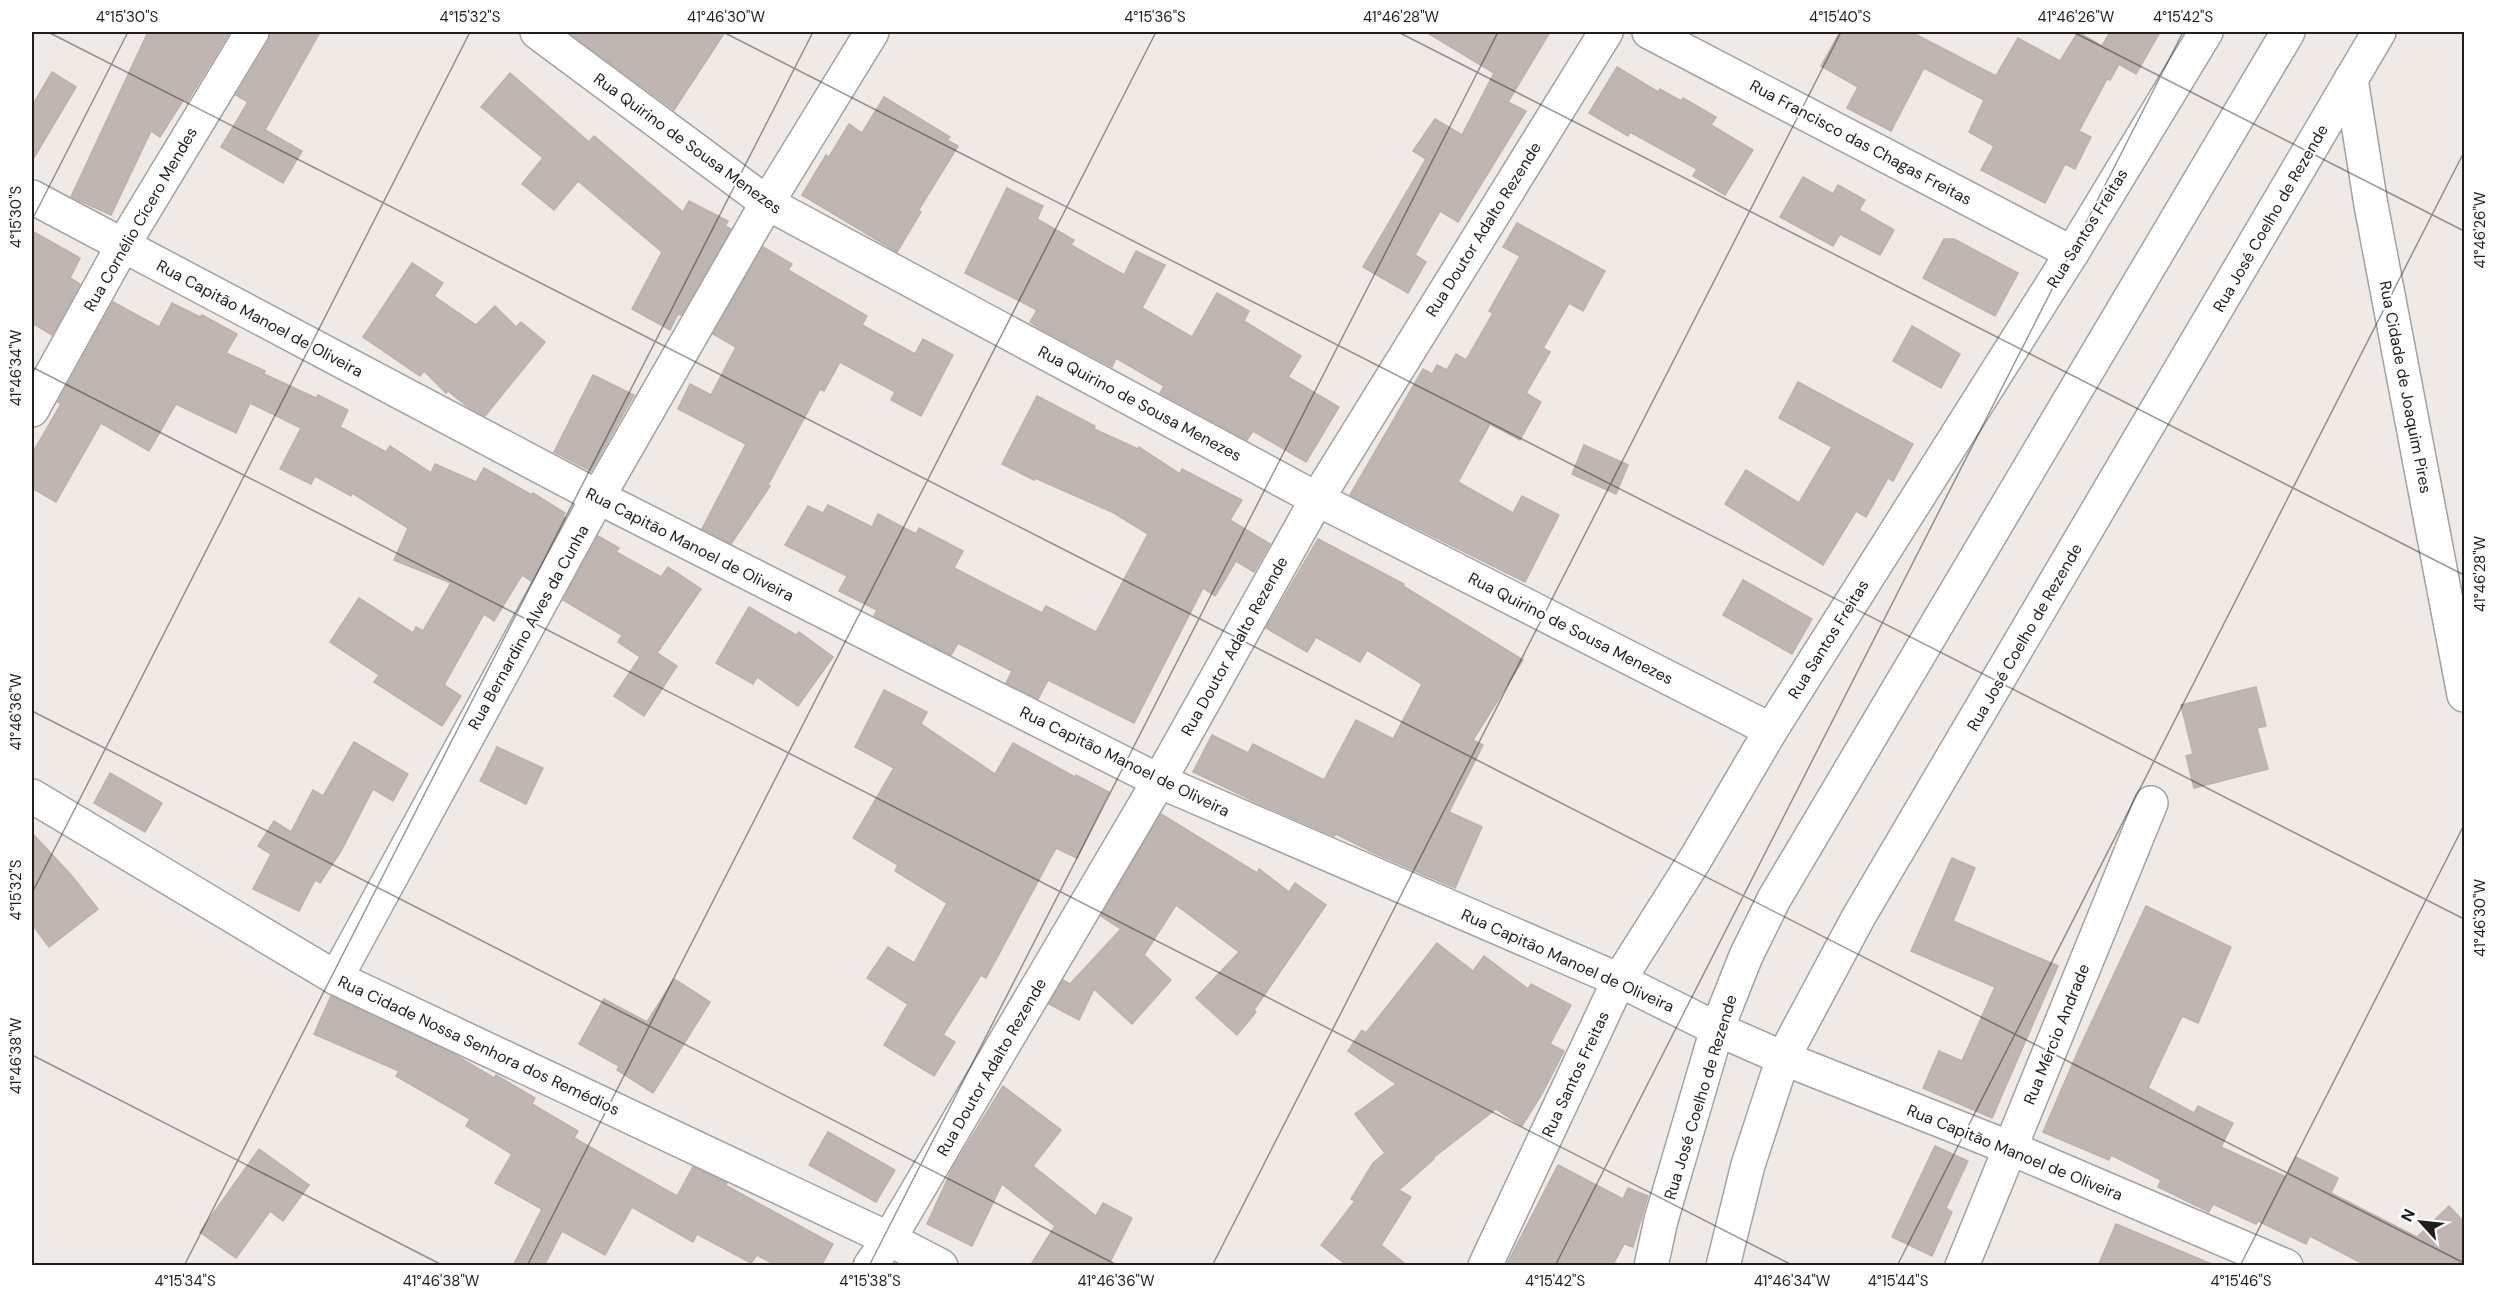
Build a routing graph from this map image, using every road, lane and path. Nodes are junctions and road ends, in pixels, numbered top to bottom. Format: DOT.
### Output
graph roads {
  1 [pos="252,32"];
  2 [pos="537,32"];
  3 [pos="872,32"];
  4 [pos="1606,32"];
  5 [pos="1649,32"];
  6 [pos="2206,32"];
  7 [pos="2288,32"];
  8 [pos="2379,32"];
  9 [pos="2351,79"];
  10 [pos="32,198"];
  11 [pos="767,203"];
  12 [pos="123,245"];
  13 [pos="2072,253"];
  14 [pos="32,410"];
  15 [pos="598,497"];
  16 [pos="1317,499"];
  17 [pos="2464,695"];
  18 [pos="1771,730"];
  19 [pos="1159,781"];
  20 [pos="32,796"];
  21 [pos="2151,803"];
  22 [pos="336,978"];
  23 [pos="1619,980"];
  24 [pos="1717,1029"];
  25 [pos="1783,1058"];
  26 [pos="2010,1148"];
  27 [pos="890,1239"];
  28 [pos="870,1266"];
  29 [pos="941,1266"];
  30 [pos="1485,1266"];
  31 [pos="1651,1266"];
  32 [pos="1723,1266"];
  33 [pos="1962,1266"];
  34 [pos="2286,1266"];
  1 -- 12 [label="street, Rua Cornélio Cícero Mendes"];
  2 -- 11 [label="street, Rua Quirino de Sousa Menezes"];
  3 -- 11 [label="street, Rua Bernardino Alves da Cunha"];
  4 -- 16 [label="street, Rua Doutor Adalto Rezende"];
  5 -- 13 [label="street, Rua Francisco das Chagas Freitas"];
  6 -- 13 [label="street, Rua Santos Freitas"];
  7 -- 24 [label="street, Rua José Coelho de Rezende"];
  8 -- 9 [label="street, Rua José Coelho de Rezende"];
  9 -- 17 [label="street, Rua Cidade de Joaquim Pires"];
  9 -- 25 [label="street, Rua José Coelho de Rezende"];
  10 -- 12 [label="street, Rua Capitão Manoel de Oliveira"];
  11 -- 15 [label="street, Rua Bernardino Alves da Cunha"];
  11 -- 16 [label="street, Rua Quirino de Sousa Menezes"];
  12 -- 14 [label="street, Rua Cornélio Cícero Mendes"];
  12 -- 15 [label="street, Rua Capitão Manoel de Oliveira"];
  13 -- 18 [label="street, Rua Santos Freitas"];
  15 -- 19 [label="street, Rua Capitão Manoel de Oliveira"];
  15 -- 22 [label="street, Rua Bernardino Alves da Cunha"];
  16 -- 18 [label="street, Rua Quirino de Sousa Menezes"];
  16 -- 19 [label="street, Rua Doutor Adalto Rezende"];
  18 -- 23 [label="street, Rua Santos Freitas"];
  19 -- 23 [label="street, Rua Capitão Manoel de Oliveira"];
  19 -- 27 [label="street, Rua Doutor Adalto Rezende"];
  20 -- 22 [label="street, Rua Cidade Nossa Senhora dos Remédios"];
  21 -- 26 [label="street, Rua Mércio Andrade"];
  22 -- 27 [label="street, Rua Cidade Nossa Senhora dos Remédios"];
  23 -- 24 [label="street, Rua Capitão Manoel de Oliveira"];
  23 -- 30 [label="street, Rua Santos Freitas"];
  24 -- 25 [label="street, Rua Capitão Manoel de Oliveira"];
  24 -- 31 [label="street, Rua José Coelho de Rezende"];
  25 -- 26 [label="street, Rua Capitão Manoel de Oliveira"];
  25 -- 32 [label="street, Rua José Coelho de Rezende"];
  26 -- 33 [label="street, Rua Mércio Andrade"];
  26 -- 34 [label="street, Rua Capitão Manoel de Oliveira"];
  27 -- 28 [label="street, Rua Doutor Adalto Rezende"];
  27 -- 29 [label="street, Rua Cidade Nossa Senhora dos Remédios"];
}
